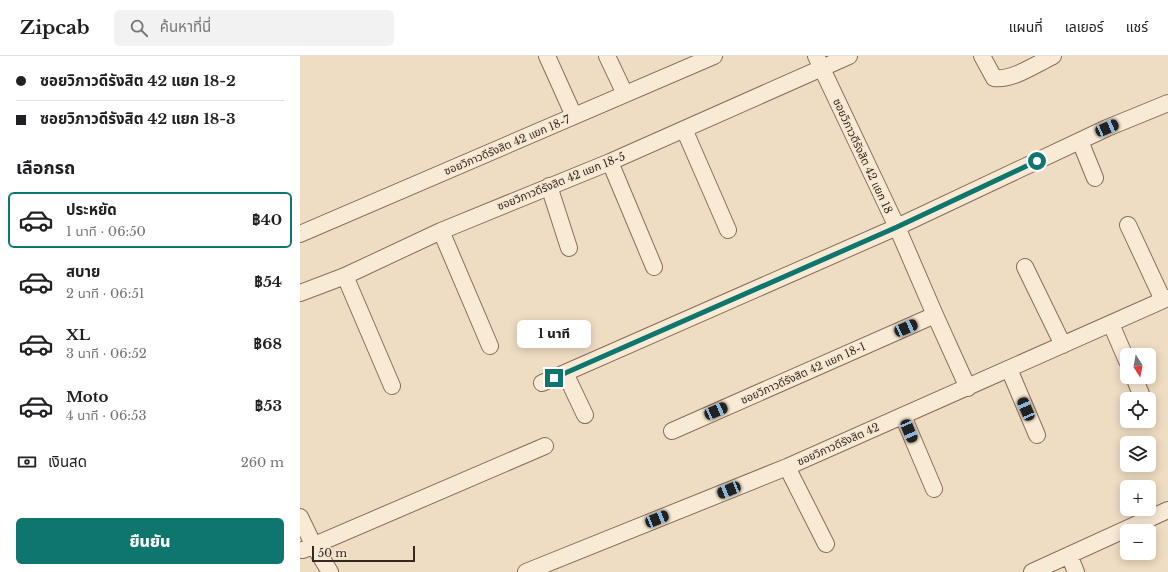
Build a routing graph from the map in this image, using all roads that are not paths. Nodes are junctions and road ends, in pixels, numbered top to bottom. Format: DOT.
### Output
graph roads {
  1 [pos="547,56"];
  2 [pos="607,56"];
  3 [pos="714,56"];
  4 [pos="850,56"];
  5 [pos="982,56"];
  6 [pos="1053,56"];
  7 [pos="819,63"];
  8 [pos="625,94"];
  9 [pos="1168,103"];
  10 [pos="574,116"];
  11 [pos="684,129"];
  12 [pos="1080,141"];
  13 [pos="610,162"];
  14 [pos="1095,178"];
  15 [pos="549,186"];
  16 [pos="1128,225"];
  17 [pos="897,227"];
  18 [pos="728,230"];
  19 [pos="441,231"];
  20 [pos="300,234"];
  21 [pos="569,248"];
  22 [pos="654,266"];
  23 [pos="1025,267"];
  24 [pos="345,276"];
  25 [pos="300,293"];
  26 [pos="1166,299"];
  27 [pos="935,315"];
  28 [pos="1111,324"];
  29 [pos="1063,345"];
  30 [pos="490,346"];
  31 [pos="1121,348"];
  32 [pos="1009,369"];
  33 [pos="565,373"];
  34 [pos="542,384"];
  35 [pos="392,386"];
  36 [pos="968,388"];
  37 [pos="585,415"];
  38 [pos="903,416"];
  39 [pos="672,430"];
  40 [pos="1037,435"];
  41 [pos="545,446"];
  42 [pos="787,467"];
  43 [pos="934,489"];
  44 [pos="1168,510"];
  45 [pos="300,517"];
  46 [pos="826,544"];
  47 [pos="308,548"];
  48 [pos="1069,555"];
  49 [pos="330,572"];
  50 [pos="526,572"];
  51 [pos="1032,572"];
  52 [pos="1076,572"];
  1 -- 10 [label="street"];
  2 -- 8 [label="street"];
  3 -- 8 [label="street, ซอยวิภาวดีรังสิต 42 แยก 18-7"];
  4 -- 7 [label="street, ซอยวิภาวดีรังสิต 42 แยก 18-5"];
  5 -- 6 [label="street"];
  7 -- 11 [label="street, ซอยวิภาวดีรังสิต 42 แยก 18-5"];
  7 -- 17 [label="street, ซอยวิภาวดีรังสิต 42 แยก 18"];
  8 -- 10 [label="street, ซอยวิภาวดีรังสิต 42 แยก 18-7"];
  9 -- 12 [label="street"];
  10 -- 20 [label="street, ซอยวิภาวดีรังสิต 42 แยก 18-7"];
  11 -- 13 [label="street, ซอยวิภาวดีรังสิต 42 แยก 18-5"];
  11 -- 18 [label="street"];
  12 -- 14 [label="street"];
  12 -- 17 [label="street"];
  13 -- 15 [label="street, ซอยวิภาวดีรังสิต 42 แยก 18-5"];
  13 -- 22 [label="street"];
  15 -- 19 [label="street, ซอยวิภาวดีรังสิต 42 แยก 18-5"];
  15 -- 21 [label="street"];
  16 -- 26 [label="street"];
  17 -- 27 [label="street, ซอยวิภาวดีรังสิต 42 แยก 18"];
  17 -- 33 [label="street"];
  19 -- 24 [label="street, ซอยวิภาวดีรังสิต 42 แยก 18-5"];
  19 -- 30 [label="street"];
  23 -- 29 [label="street"];
  24 -- 25 [label="street, ซอยวิภาวดีรังสิต 42 แยก 18-5"];
  24 -- 35 [label="street"];
  26 -- 28 [label="street, ซอยวิภาวดีรังสิต 42"];
  27 -- 36 [label="street, ซอยวิภาวดีรังสิต 42 แยก 18"];
  27 -- 39 [label="street, ซอยวิภาวดีรังสิต 42 แยก 18-1"];
  28 -- 29 [label="street, ซอยวิภาวดีรังสิต 42"];
  28 -- 31 [label="street"];
  29 -- 32 [label="street, ซอยวิภาวดีรังสิต 42"];
  32 -- 36 [label="street, ซอยวิภาวดีรังสิต 42"];
  32 -- 40 [label="street"];
  33 -- 34 [label="street"];
  33 -- 37 [label="street"];
  36 -- 38 [label="street, ซอยวิภาวดีรังสิต 42"];
  38 -- 42 [label="street, ซอยวิภาวดีรังสิต 42"];
  38 -- 43 [label="street"];
  41 -- 47 [label="street"];
  42 -- 46 [label="street"];
  42 -- 50 [label="street, ซอยวิภาวดีรังสิต 42"];
  44 -- 48 [label="street"];
  45 -- 47 [label="street"];
  47 -- 49 [label="street"];
  48 -- 51 [label="street"];
  48 -- 52 [label="street"];
}
